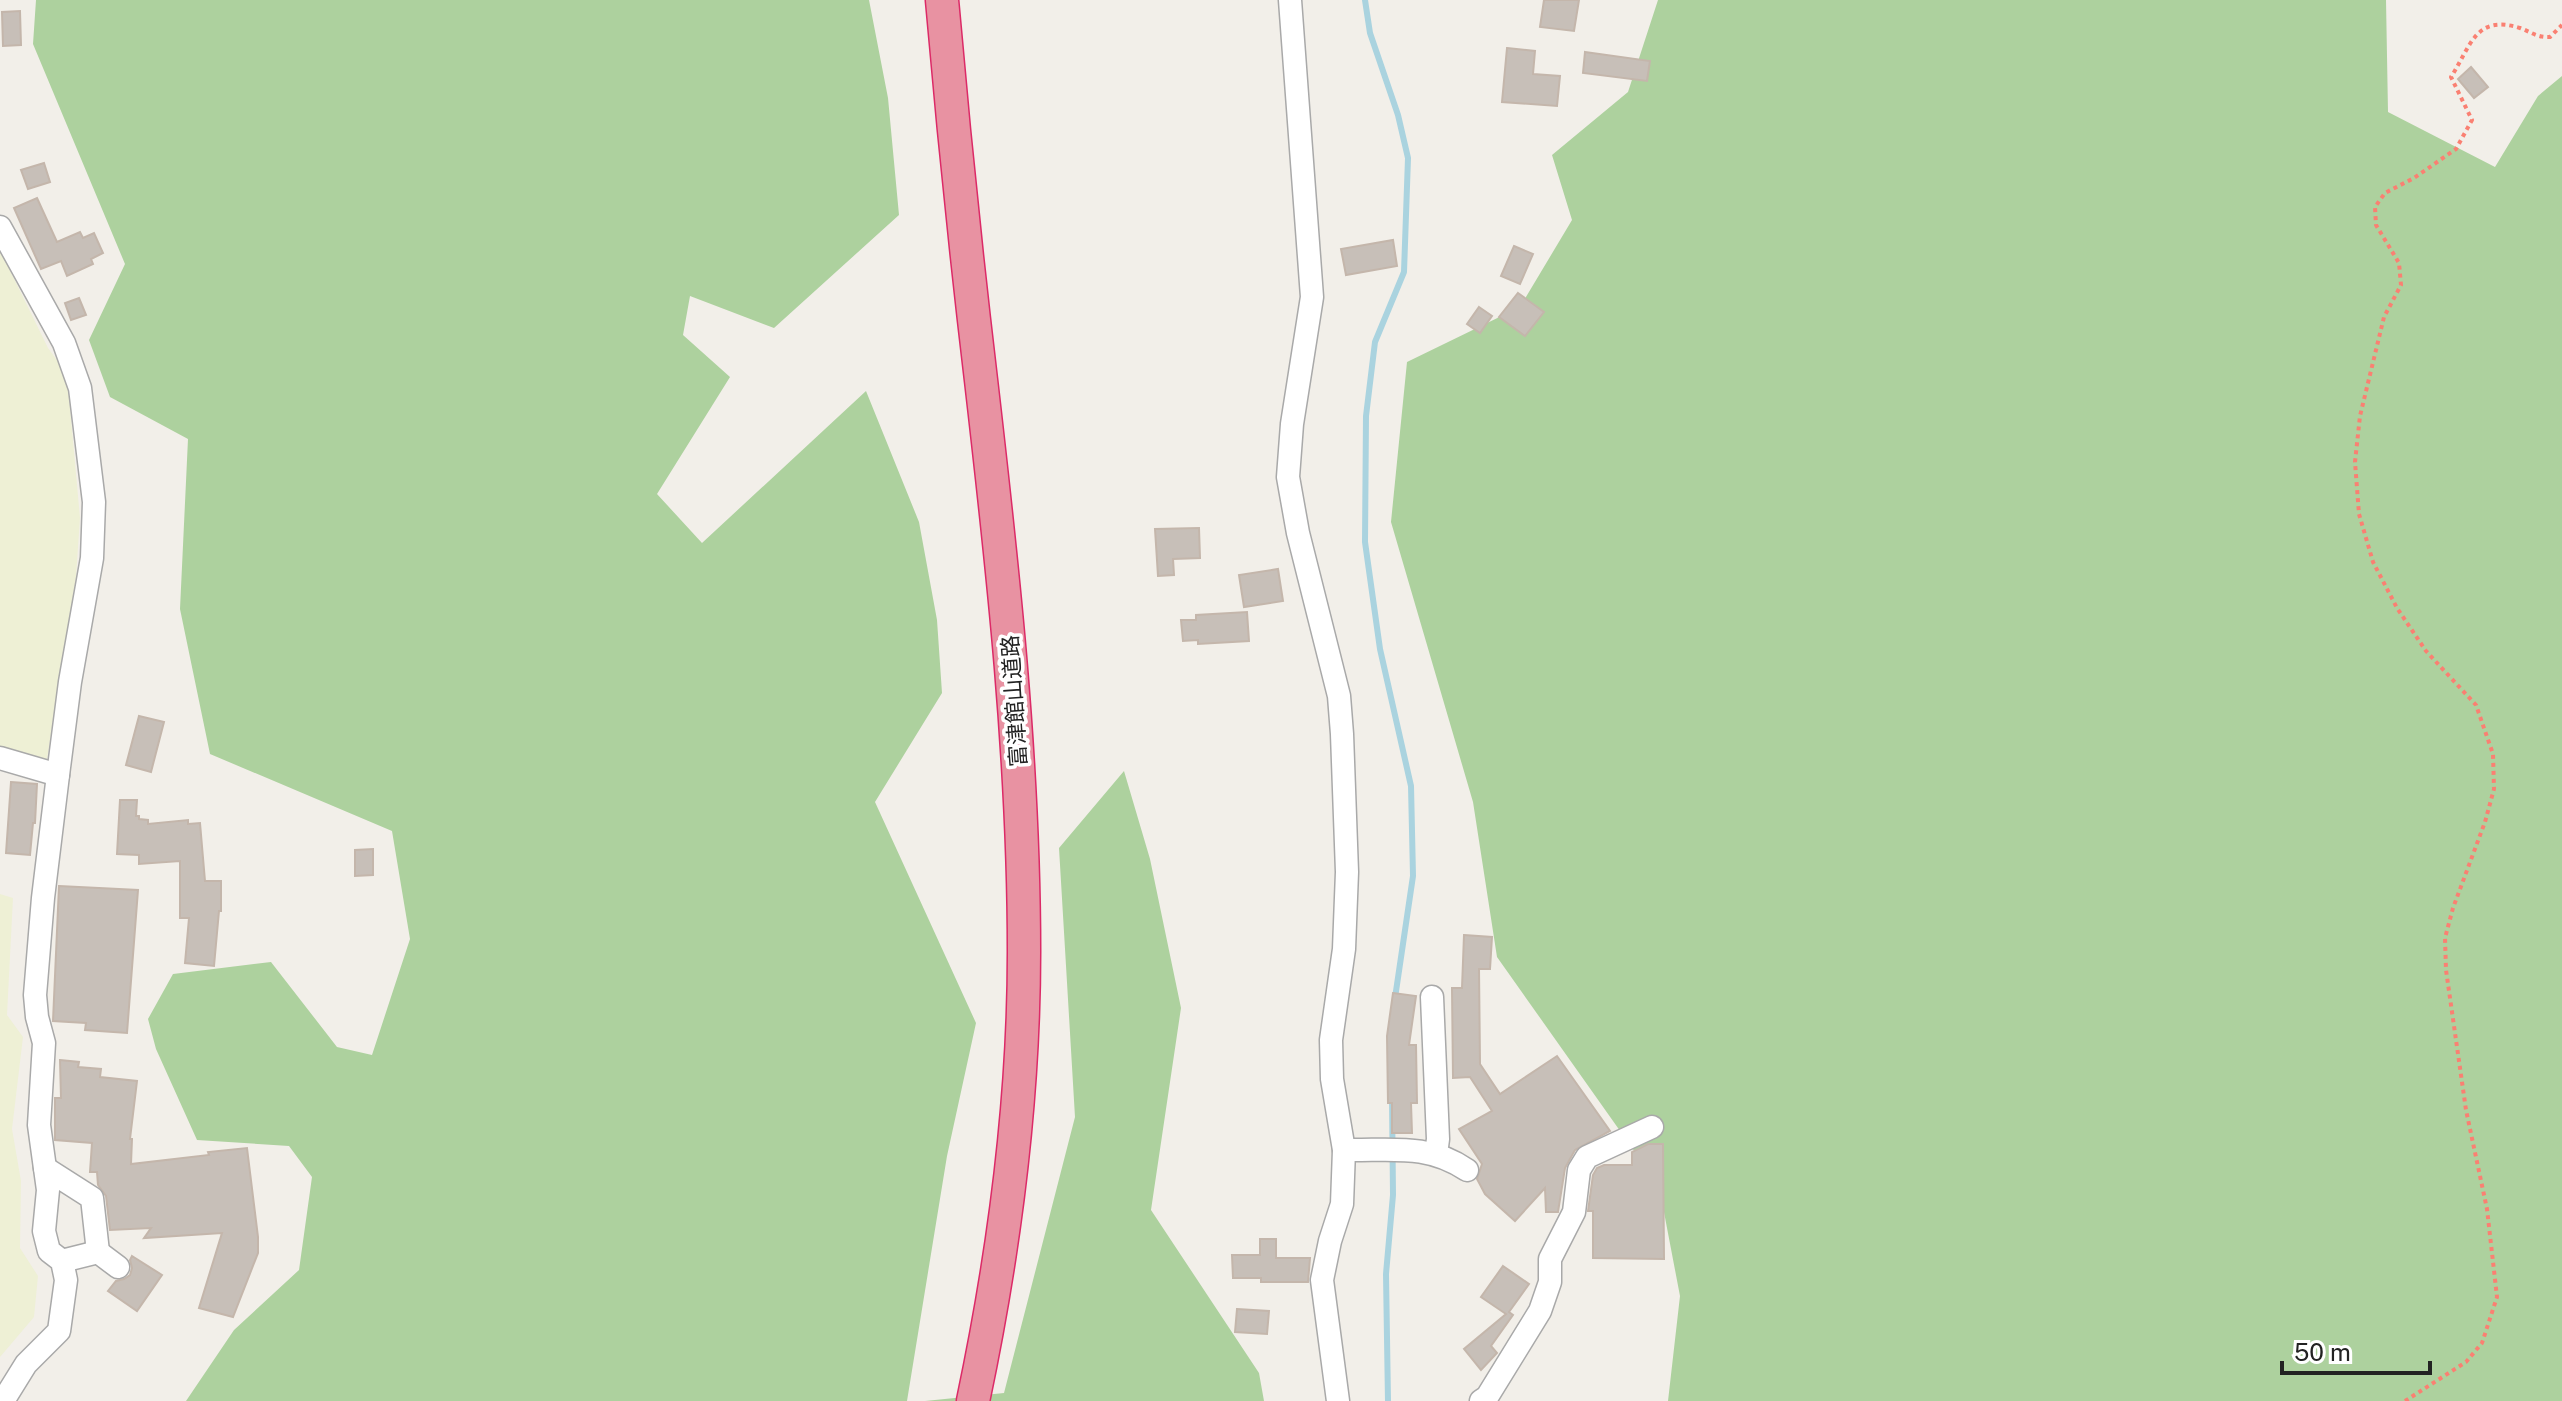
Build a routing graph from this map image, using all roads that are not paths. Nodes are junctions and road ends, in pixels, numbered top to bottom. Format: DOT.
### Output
graph roads {
  1 [pos="942,0"];
  2 [pos="1290,0"];
  3 [pos="0,227"];
  4 [pos="0,758"];
  5 [pos="58,775"];
  6 [pos="1432,997"];
  7 [pos="1652,1127"];
  8 [pos="1344,1150"];
  9 [pos="1436,1154"];
  10 [pos="45,1168"];
  11 [pos="1467,1170"];
  12 [pos="98,1252"];
  13 [pos="62,1261"];
  14 [pos="118,1267"];
  15 [pos="3,1401"];
  16 [pos="973,1401"];
  17 [pos="1338,1401"];
  18 [pos="1481,1401"];
  1 -- 16 [label="highway, 富津館山道路"];
  2 -- 8 [label="street"];
  3 -- 5 [label="street"];
  4 -- 5 [label="street"];
  5 -- 10 [label="street"];
  6 -- 9 [label="street"];
  7 -- 18 [label="street"];
  8 -- 9 [label="street"];
  8 -- 17 [label="street"];
  9 -- 11 [label="street"];
  10 -- 12 [label="street"];
  10 -- 13 [label="street"];
  12 -- 13 [label="street"];
  12 -- 14 [label="street"];
  13 -- 15 [label="street"];
}
